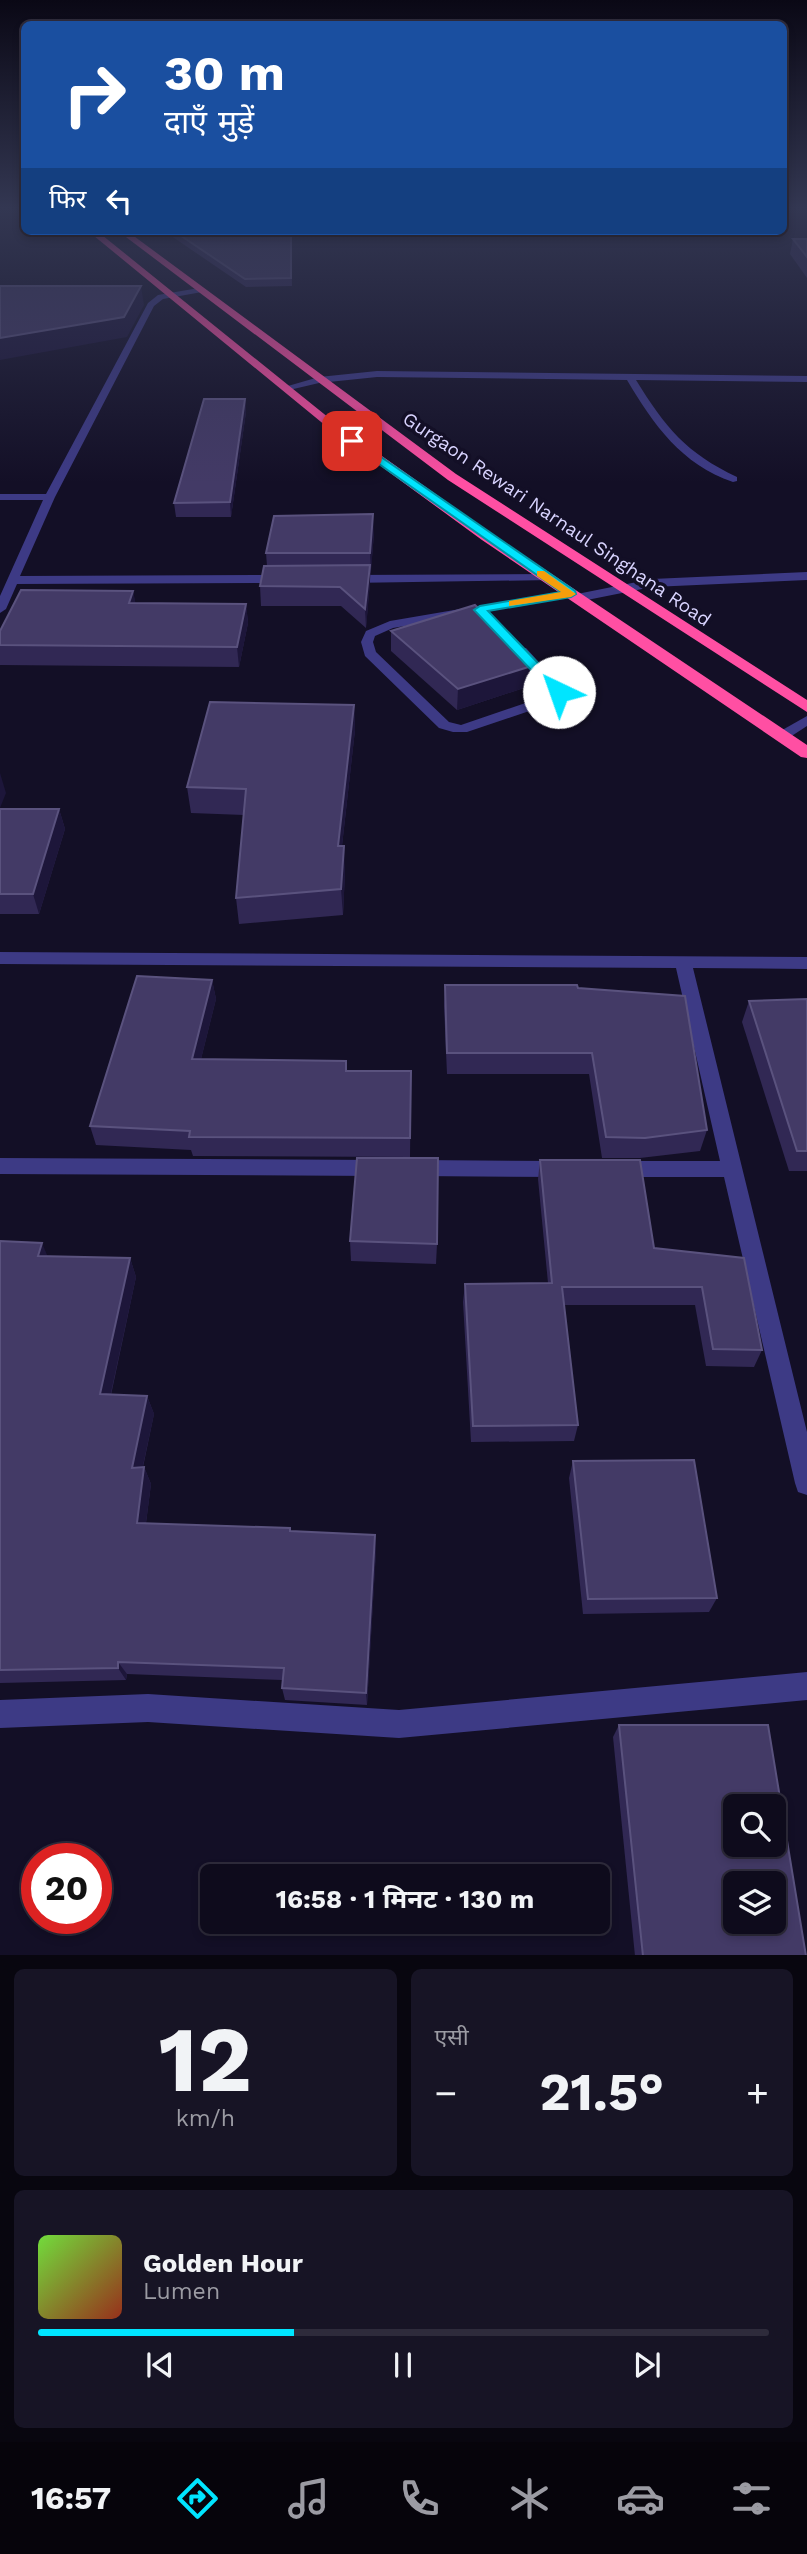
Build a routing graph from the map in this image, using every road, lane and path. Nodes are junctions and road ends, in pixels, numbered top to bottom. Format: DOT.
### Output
graph roads {
  1 [pos="171,300"];
  2 [pos="213,300"];
  3 [pos="149,301"];
  4 [pos="137,304"];
  5 [pos="630,377"];
  6 [pos="807,379"];
  7 [pos="319,380"];
  8 [pos="285,388"];
  9 [pos="733,479"];
  10 [pos="0,497"];
  11 [pos="50,497"];
  12 [pos="807,576"];
  13 [pos="548,578"];
  14 [pos="301,579"];
  15 [pos="342,579"];
  16 [pos="13,580"];
  17 [pos="622,587"];
  18 [pos="574,596"];
  19 [pos="0,609"];
  20 [pos="508,638"];
  21 [pos="807,707"];
  22 [pos="807,720"];
  23 [pos="782,736"];
  24 [pos="807,753"];
  25 [pos="0,958"];
  26 [pos="683,961"];
  27 [pos="807,963"];
  28 [pos="0,1166"];
  29 [pos="732,1169"];
  30 [pos="807,1483"];
  31 [pos="807,1686"];
  32 [pos="0,1714"];
  1 -- 8 [label="highway"];
  2 -- 7 [label="highway, Gurgaon Rewari Narnaul Singhana Road"];
  3 -- 4 [label="street"];
  3 -- 11 [label="street"];
  5 -- 6 [label="street"];
  5 -- 7 [label="street"];
  5 -- 9 [label="street"];
  7 -- 8 [label="street"];
  7 -- 17 [label="highway, Gurgaon Rewari Narnaul Singhana Road"];
  8 -- 13 [label="highway"];
  10 -- 11 [label="street"];
  11 -- 16 [label="street"];
  12 -- 17 [label="street"];
  13 -- 15 [label="street"];
  13 -- 18 [label="highway"];
  14 -- 16 [label="street"];
  16 -- 19 [label="street"];
  17 -- 18 [label="street"];
  17 -- 21 [label="highway, Gurgaon Rewari Narnaul Singhana Road"];
  18 -- 20 [label="street"];
  18 -- 23 [label="highway"];
  22 -- 23 [label="street"];
  23 -- 24 [label="highway"];
  25 -- 26 [label="street"];
  26 -- 27 [label="street"];
  26 -- 29 [label="street"];
  28 -- 29 [label="street"];
  29 -- 30 [label="street"];
  31 -- 32 [label="street"];
}
